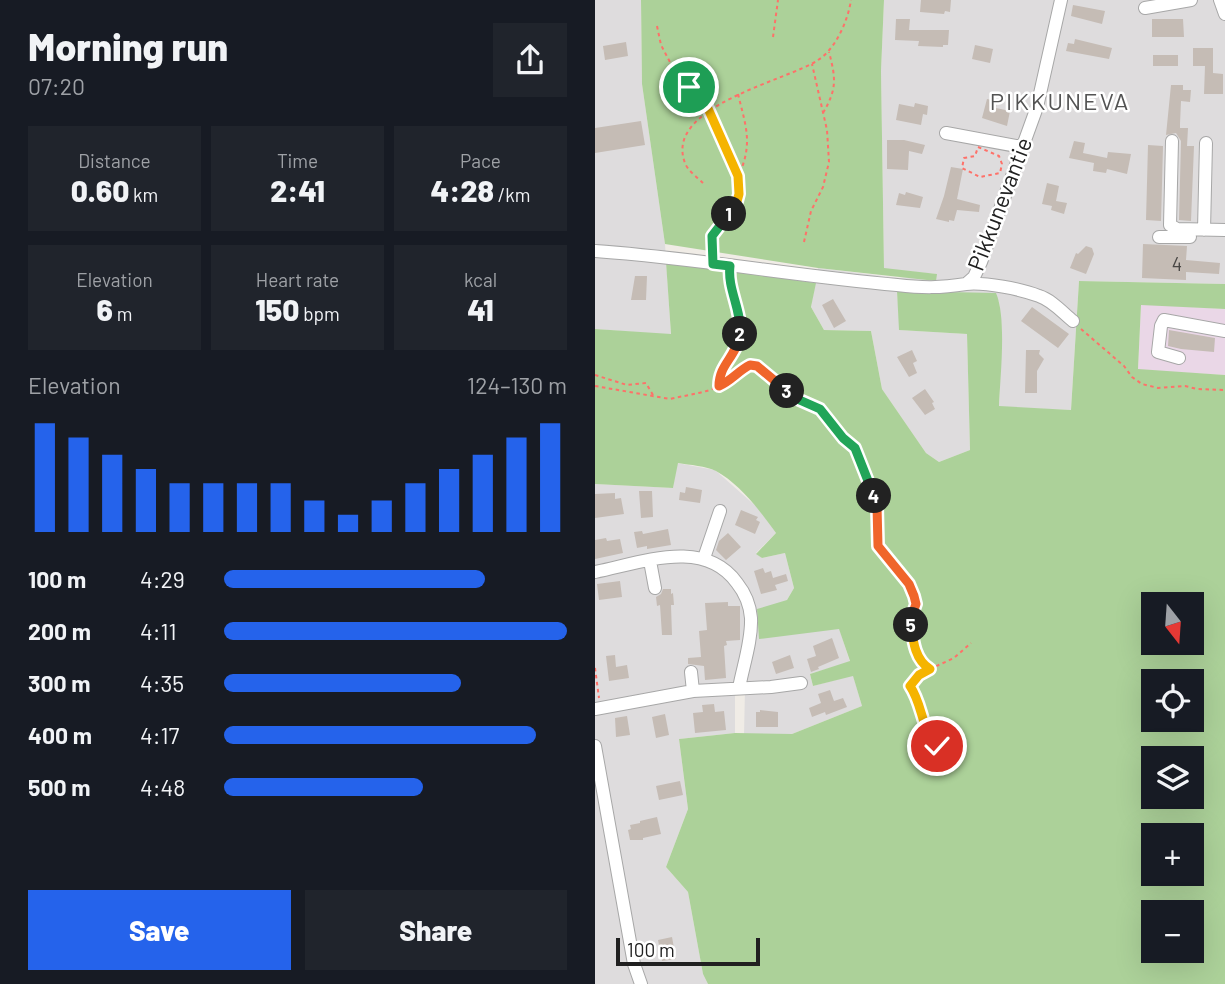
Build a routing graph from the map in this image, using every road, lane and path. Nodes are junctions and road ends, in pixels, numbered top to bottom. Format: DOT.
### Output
graph roads {
  1 [pos="778,0"];
  2 [pos="851,0"];
  3 [pos="1061,0"];
  4 [pos="1191,0"];
  5 [pos="1220,0"];
  6 [pos="1145,8"];
  7 [pos="1225,14"];
  8 [pos="657,26"];
  9 [pos="773,37"];
  10 [pos="829,51"];
  11 [pos="812,64"];
  12 [pos="738,94"];
  13 [pos="708,111"];
  14 [pos="823,114"];
  15 [pos="946,133"];
  16 [pos="1172,141"];
  17 [pos="1206,143"];
  18 [pos="1023,147"];
  19 [pos="990,151"];
  20 [pos="738,176"];
  21 [pos="703,183"];
  22 [pos="1204,230"];
  23 [pos="1225,232"];
  24 [pos="1159,237"];
  25 [pos="804,242"];
  26 [pos="595,251"];
  27 [pos="713,264"];
  28 [pos="730,266"];
  29 [pos="966,284"];
  30 [pos="1073,321"];
  31 [pos="1225,331"];
  32 [pos="1179,358"];
  33 [pos="595,375"];
  34 [pos="595,386"];
  35 [pos="719,386"];
  36 [pos="1225,390"];
  37 [pos="654,396"];
  38 [pos="720,511"];
  39 [pos="704,558"];
  40 [pos="650,561"];
  41 [pos="595,572"];
  42 [pos="655,588"];
  43 [pos="971,643"];
  44 [pos="595,668"];
  45 [pos="930,669"];
  46 [pos="691,672"];
  47 [pos="801,683"];
  48 [pos="739,688"];
  49 [pos="693,691"];
  50 [pos="597,708"];
  51 [pos="595,746"];
  52 [pos="944,761"];
  53 [pos="641,984"];
  1 -- 9 [label="path"];
  2 -- 10 [label="path"];
  3 -- 18 [label="street, Pikkunevantie"];
  4 -- 6 [label="street"];
  5 -- 7 [label="street"];
  8 -- 13 [label="path"];
  10 -- 11 [label="path"];
  10 -- 14 [label="path"];
  11 -- 12 [label="path"];
  11 -- 14 [label="path"];
  12 -- 13 [label="path"];
  12 -- 20 [label="path"];
  13 -- 20 [label="path"];
  13 -- 21 [label="path"];
  14 -- 25 [label="path"];
  15 -- 18 [label="street"];
  16 -- 22 [label="street"];
  17 -- 22 [label="street"];
  18 -- 29 [label="street, Pikkunevantie"];
  19 -- 19 [label="path"];
  20 -- 27 [label="path"];
  22 -- 23 [label="street"];
  23 -- 24 [label="street"];
  26 -- 27 [label="street"];
  27 -- 28 [label="street"];
  28 -- 29 [label="street"];
  28 -- 35 [label="path"];
  29 -- 30 [label="street"];
  30 -- 36 [label="path"];
  31 -- 32 [label="street"];
  33 -- 37 [label="path"];
  34 -- 37 [label="path"];
  35 -- 37 [label="path"];
  35 -- 45 [label="path"];
  38 -- 39 [label="street"];
  39 -- 40 [label="street"];
  39 -- 48 [label="street"];
  40 -- 41 [label="street"];
  40 -- 42 [label="street"];
  43 -- 45 [label="path"];
  44 -- 50 [label="path"];
  45 -- 52 [label="path"];
  46 -- 49 [label="street"];
  47 -- 48 [label="street"];
  48 -- 49 [label="street"];
  49 -- 50 [label="street"];
  51 -- 53 [label="street"];
}
